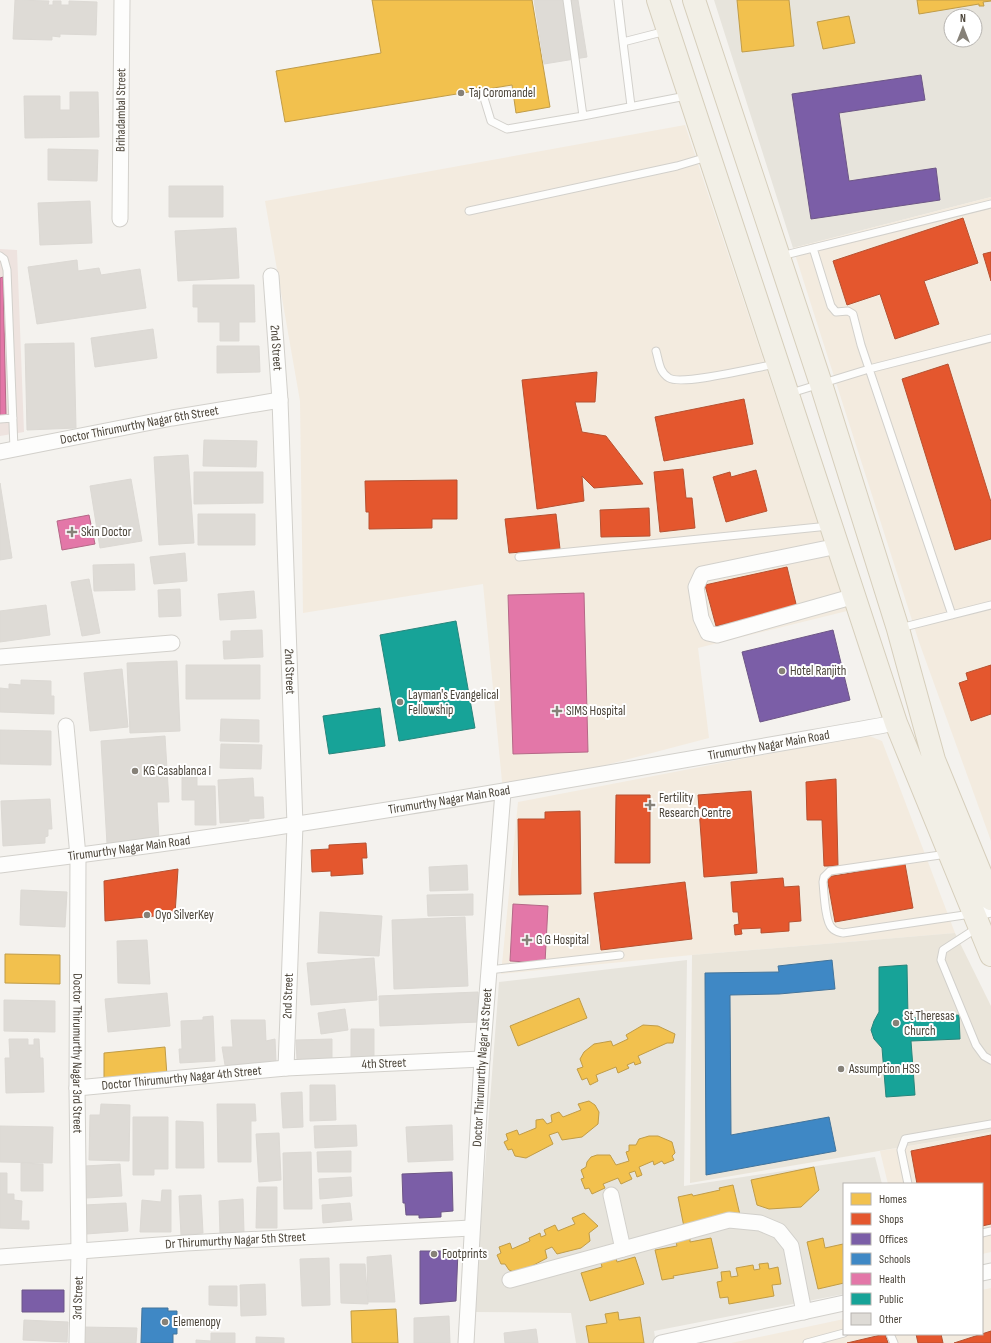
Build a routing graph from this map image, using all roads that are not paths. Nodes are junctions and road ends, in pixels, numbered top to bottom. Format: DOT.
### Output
graph roads {
  1 [pos="122,0"];
  2 [pos="567,0"];
  3 [pos="618,0"];
  4 [pos="658,0"];
  5 [pos="694,0"];
  6 [pos="668,30"];
  7 [pos="623,42"];
  8 [pos="689,95"];
  9 [pos="484,98"];
  10 [pos="631,106"];
  11 [pos="583,116"];
  12 [pos="709,156"];
  13 [pos="991,204"];
  14 [pos="469,211"];
  15 [pos="120,219"];
  16 [pos="813,248"];
  17 [pos="0,256"];
  18 [pos="779,257"];
  19 [pos="272,276"];
  20 [pos="991,338"];
  21 [pos="656,351"];
  22 [pos="778,364"];
  23 [pos="869,369"];
  24 [pos="821,384"];
  25 [pos="788,394"];
  26 [pos="280,400"];
  27 [pos="13,418"];
  28 [pos="0,419"];
  29 [pos="7,451"];
  30 [pos="832,526"];
  31 [pos="838,546"];
  32 [pos="519,557"];
  33 [pos="855,596"];
  34 [pos="991,605"];
  35 [pos="952,615"];
  36 [pos="898,628"];
  37 [pos="172,643"];
  38 [pos="0,657"];
  39 [pos="66,726"];
  40 [pos="900,733"];
  41 [pos="934,760"];
  42 [pos="503,792"];
  43 [pos="295,824"];
  44 [pos="949,854"];
  45 [pos="78,856"];
  46 [pos="0,865"];
  47 [pos="991,900"];
  48 [pos="981,917"];
  49 [pos="620,954"];
  50 [pos="991,954"];
  51 [pos="488,970"];
  52 [pos="482,1059"];
  53 [pos="991,1060"];
  54 [pos="286,1068"];
  55 [pos="77,1088"];
  56 [pos="991,1124"];
  57 [pos="908,1183"];
  58 [pos="611,1195"];
  59 [pos="471,1228"];
  60 [pos="623,1249"];
  61 [pos="79,1252"];
  62 [pos="0,1257"];
  63 [pos="510,1280"];
  64 [pos="843,1303"];
  65 [pos="804,1312"];
  66 [pos="843,1333"];
  67 [pos="77,1343"];
  68 [pos="466,1343"];
  69 [pos="661,1343"];
  70 [pos="807,1343"];
  1 -- 15 [label="street, Brihadambal Street"];
  2 -- 11 [label="lane"];
  3 -- 7 [label="lane"];
  4 -- 6 [label="main road"];
  5 -- 18 [label="main road"];
  6 -- 7 [label="lane"];
  6 -- 8 [label="main road"];
  7 -- 10 [label="lane"];
  8 -- 10 [label="lane"];
  8 -- 12 [label="main road"];
  9 -- 11 [label="lane"];
  10 -- 11 [label="lane"];
  12 -- 14 [label="lane"];
  12 -- 22 [label="main road"];
  13 -- 16 [label="lane"];
  16 -- 18 [label="lane"];
  16 -- 23 [label="lane"];
  17 -- 27 [label="lane"];
  18 -- 24 [label="main road"];
  19 -- 26 [label="street, 2nd Street"];
  20 -- 23 [label="lane"];
  21 -- 22 [label="lane"];
  22 -- 25 [label="main road"];
  23 -- 24 [label="lane"];
  23 -- 35 [label="lane"];
  24 -- 25 [label="lane"];
  24 -- 36 [label="main road"];
  25 -- 30 [label="main road"];
  26 -- 29 [label="street, Doctor Thirumurthy Nagar 6th Street"];
  26 -- 43 [label="street, 2nd Street"];
  27 -- 28 [label="lane"];
  27 -- 29 [label="lane"];
  30 -- 31 [label="main road"];
  30 -- 32 [label="lane"];
  31 -- 33 [label="main road"];
  31 -- 33 [label="street"];
  33 -- 40 [label="main road"];
  34 -- 35 [label="lane"];
  35 -- 36 [label="lane"];
  36 -- 41 [label="main road"];
  37 -- 38 [label="street"];
  39 -- 45 [label="street, Doctor Thirumurthy Nagar 3rd Street"];
  40 -- 41 [label="main road"];
  40 -- 42 [label="street, Tirumurthy Nagar Main Road"];
  40 -- 44 [label="main road"];
  41 -- 47 [label="main road"];
  42 -- 43 [label="street, Tirumurthy Nagar Main Road"];
  42 -- 51 [label="street, Doctor Thirumurthy Nagar 1st Street"];
  43 -- 45 [label="street, Tirumurthy Nagar Main Road"];
  43 -- 54 [label="street, 2nd Street"];
  44 -- 48 [label="main road"];
  44 -- 48 [label="lane"];
  45 -- 46 [label="street, Tirumurthy Nagar Main Road"];
  45 -- 55 [label="street, Doctor Thirumurthy Nagar 3rd Street"];
  48 -- 50 [label="main road"];
  48 -- 53 [label="lane"];
  49 -- 51 [label="lane"];
  51 -- 52 [label="street, Doctor Thirumurthy Nagar 1st Street"];
  52 -- 54 [label="street, 4th Street"];
  52 -- 59 [label="street, Doctor Thirumurthy Nagar 1st Street"];
  54 -- 55 [label="street, Doctor Thirumurthy Nagar 4th Street"];
  55 -- 61 [label="street, Doctor Thirumurthy Nagar 3rd Street"];
  56 -- 57 [label="lane"];
  58 -- 60 [label="street"];
  59 -- 61 [label="street, Dr Thirumurthy Nagar 5th Street"];
  59 -- 68 [label="street, Doctor Thirumurthy Nagar 1st Street"];
  60 -- 63 [label="street"];
  60 -- 65 [label="street"];
  61 -- 62 [label="street, Dr Thirumurthy Nagar 5th Street"];
  61 -- 67 [label="street, 3rd Street"];
  64 -- 65 [label="street"];
  65 -- 69 [label="street"];
  66 -- 70 [label="lane"];
}
